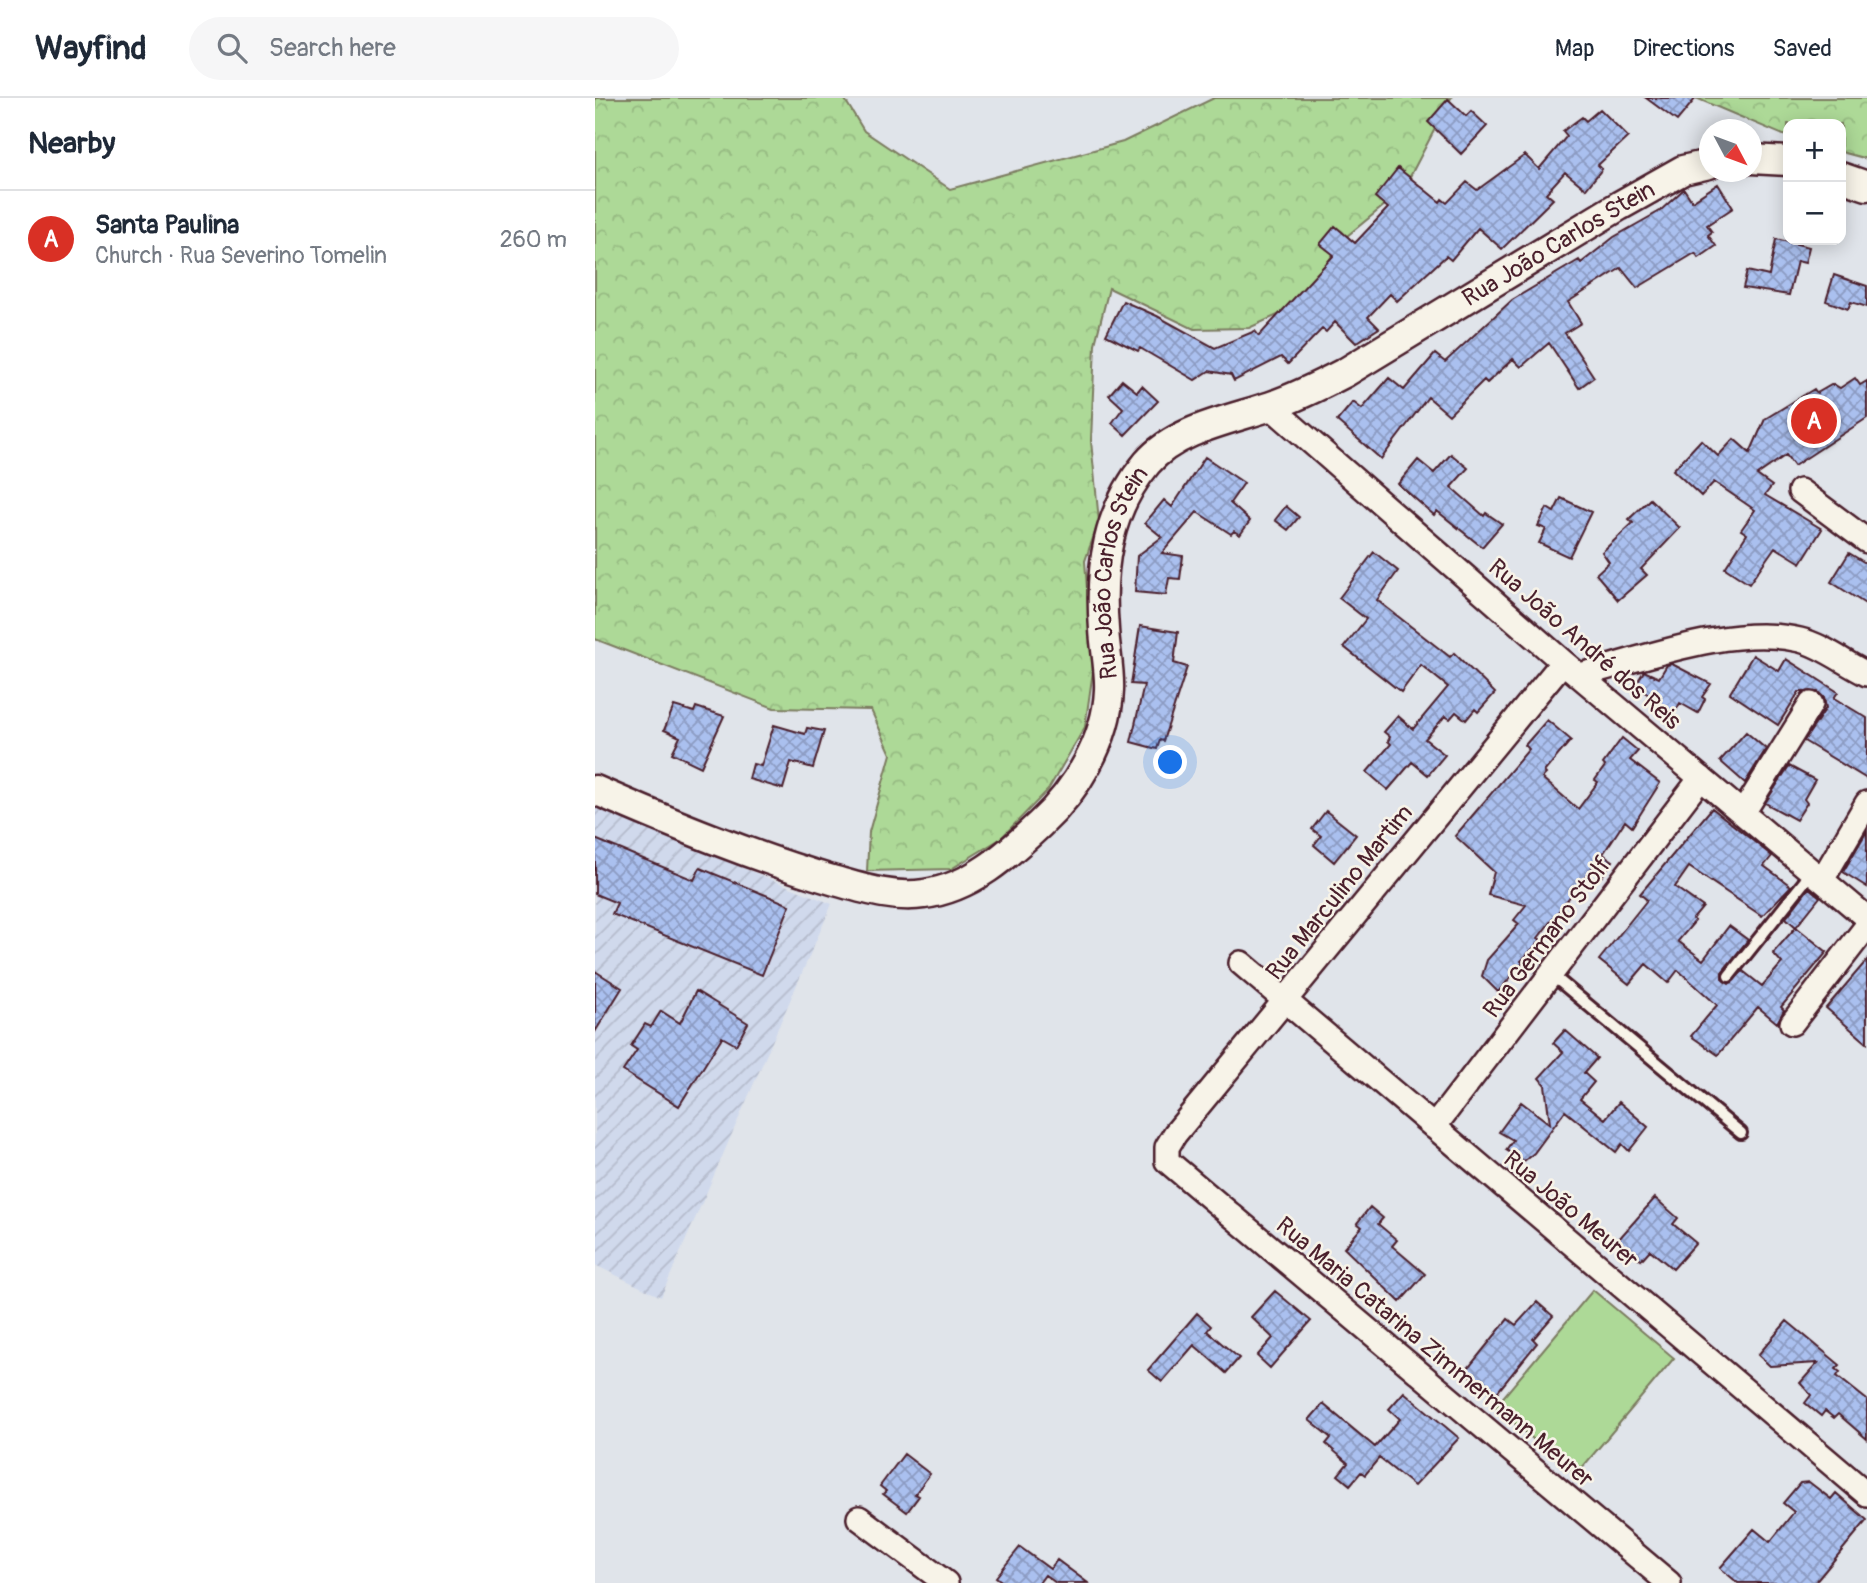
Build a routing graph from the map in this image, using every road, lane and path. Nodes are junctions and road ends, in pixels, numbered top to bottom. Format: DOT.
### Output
graph roads {
  1 [pos="1762,160"];
  2 [pos="1783,161"];
  3 [pos="1699,166"];
  4 [pos="1846,179"];
  5 [pos="1867,186"];
  6 [pos="1270,406"];
  7 [pos="1800,491"];
  8 [pos="1867,541"];
  9 [pos="1571,668"];
  10 [pos="1867,674"];
  11 [pos="1811,704"];
  12 [pos="1702,778"];
  13 [pos="595,790"];
  14 [pos="1867,803"];
  15 [pos="1744,813"];
  16 [pos="1817,876"];
  17 [pos="1867,918"];
  18 [pos="1867,926"];
  19 [pos="1241,964"];
  20 [pos="1551,974"];
  21 [pos="1729,976"];
  22 [pos="1285,1000"];
  23 [pos="1792,1023"];
  24 [pos="1434,1127"];
  25 [pos="1741,1133"];
  26 [pos="1167,1161"];
  27 [pos="1867,1494"];
  28 [pos="859,1518"];
  29 [pos="946,1583"];
  30 [pos="1669,1583"];
  1 -- 2 [label="street"];
  3 -- 6 [label="street, Rua João Carlos Stein"];
  4 -- 5 [label="street"];
  6 -- 9 [label="street, Rua João André dos Reis"];
  6 -- 13 [label="street, Rua João Carlos Stein"];
  7 -- 8 [label="street"];
  9 -- 10 [label="street"];
  9 -- 12 [label="street, Rua João André dos Reis"];
  9 -- 22 [label="street, Rua Marculino Martim"];
  11 -- 15 [label="street"];
  12 -- 15 [label="street, Rua João André dos Reis"];
  12 -- 20 [label="street, Rua Germano Stolf"];
  14 -- 16 [label="street"];
  15 -- 16 [label="street, Rua João André dos Reis"];
  16 -- 17 [label="street, Rua João André dos Reis"];
  16 -- 21 [label="lane"];
  18 -- 23 [label="street"];
  19 -- 22 [label="street, Rua João Meurer"];
  20 -- 24 [label="street, Rua Germano Stolf"];
  20 -- 25 [label="lane"];
  22 -- 24 [label="street, Rua João Meurer"];
  22 -- 26 [label="street, Rua Marculino Martim"];
  24 -- 27 [label="street, Rua João Meurer"];
  26 -- 30 [label="street, Rua Maria Catarina Zimmermann Meurer"];
  28 -- 29 [label="street"];
}
